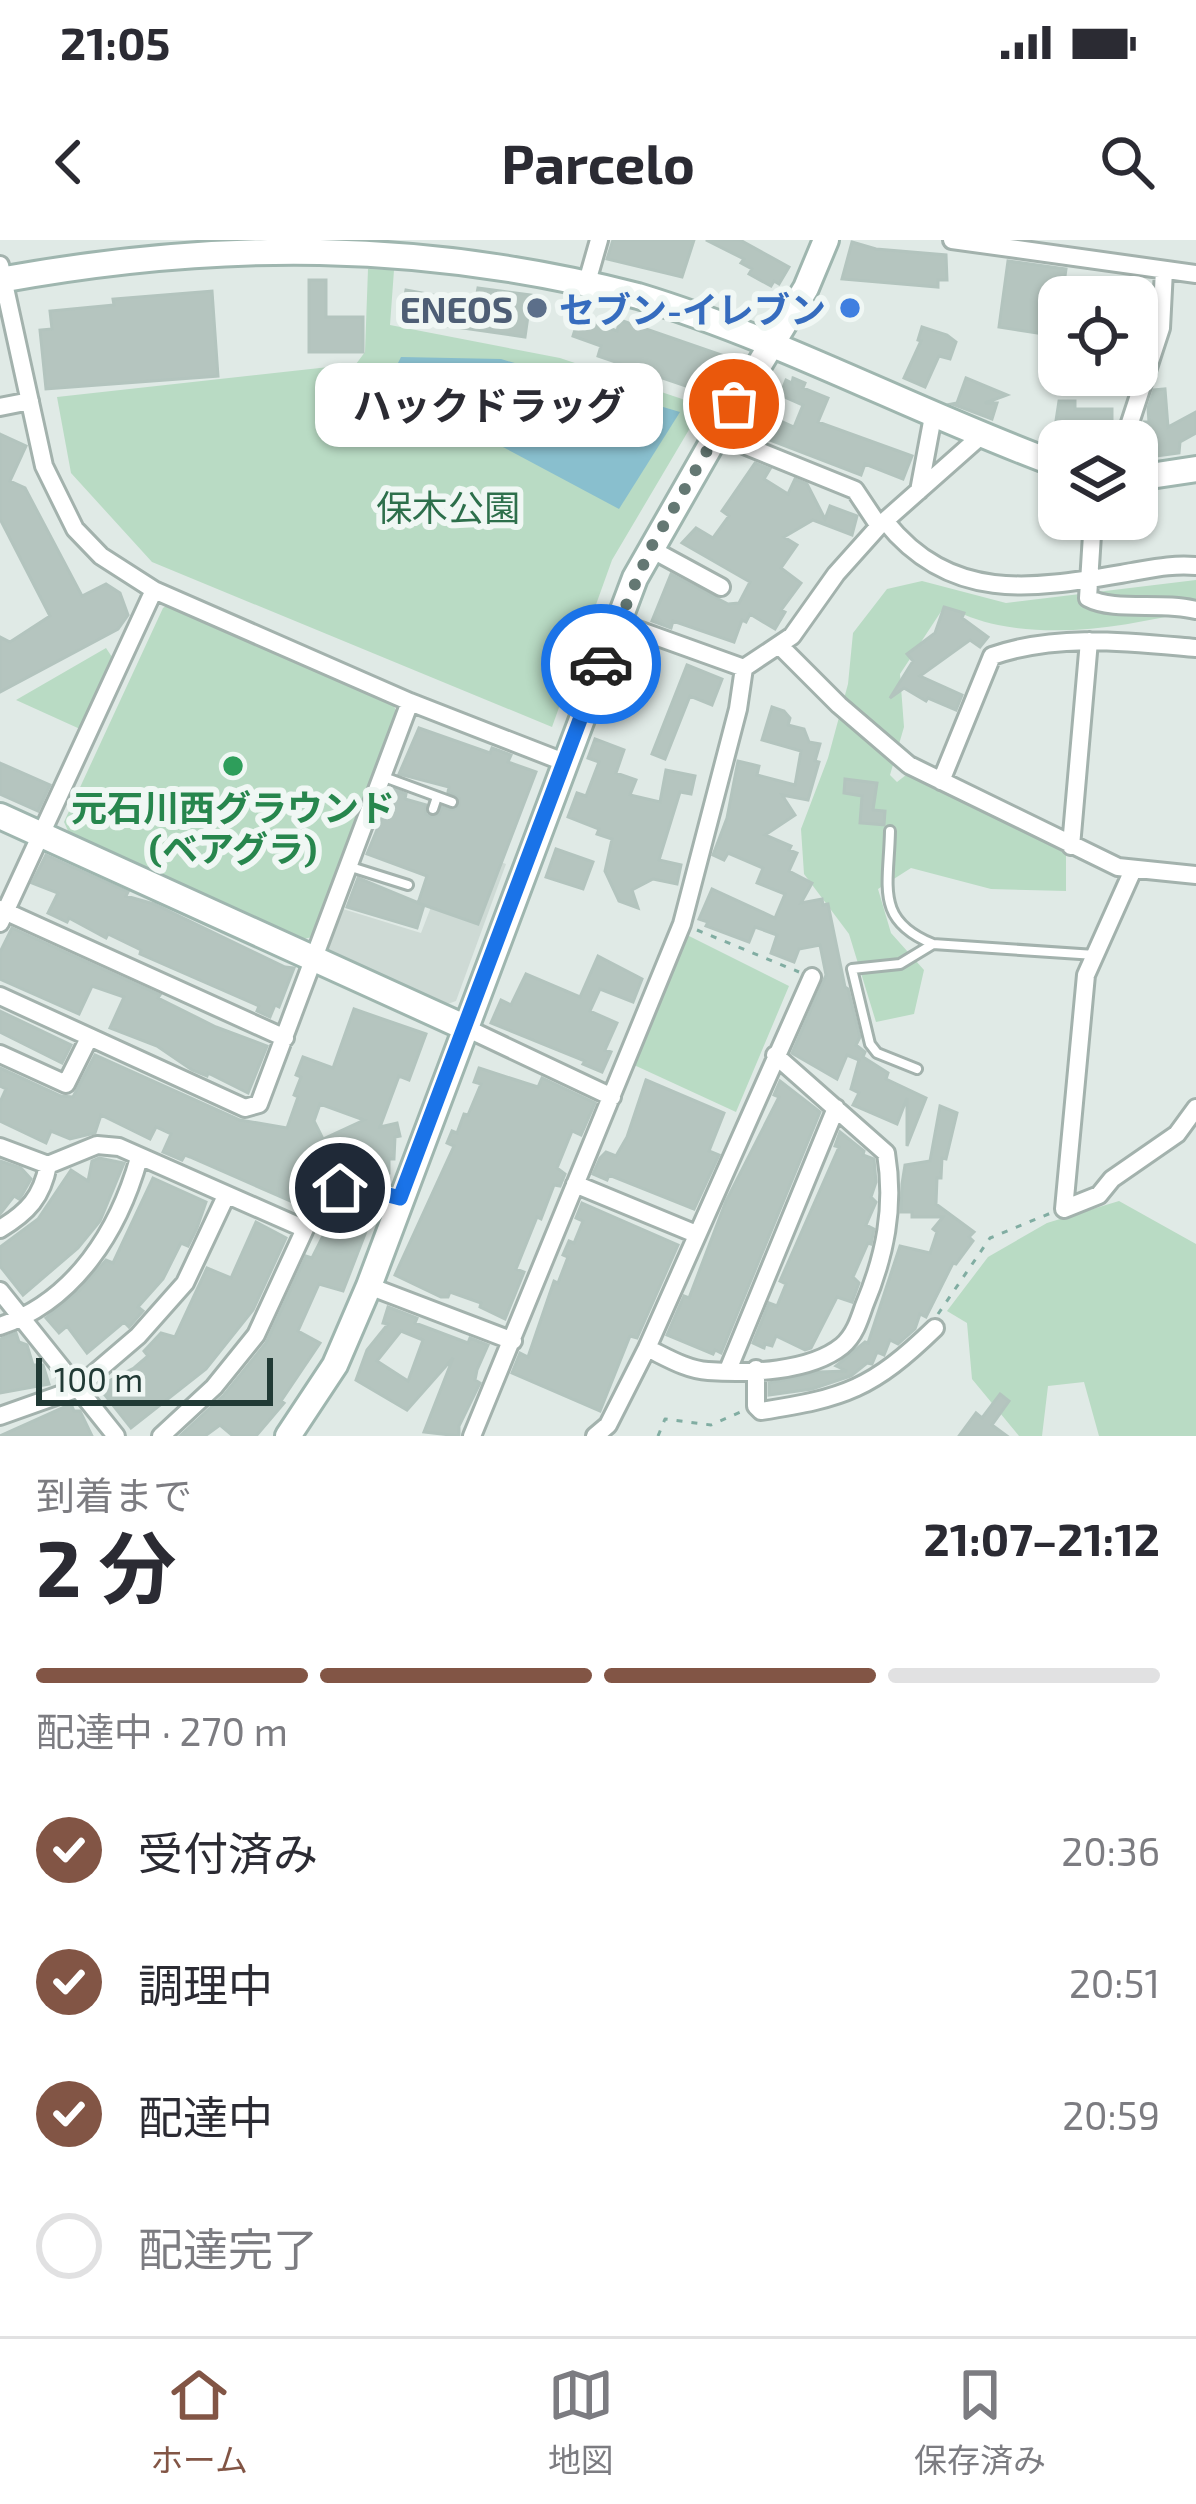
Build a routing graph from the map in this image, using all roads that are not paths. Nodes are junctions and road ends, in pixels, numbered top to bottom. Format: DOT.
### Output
graph roads {
  1 [pos="599,240"];
  2 [pos="826,240"];
  3 [pos="952,240"];
  4 [pos="460,249"];
  5 [pos="1164,270"];
  6 [pos="1196,274"];
  7 [pos="1,275"];
  8 [pos="587,282"];
  9 [pos="770,345"];
  10 [pos="30,401"];
  11 [pos="0,407"];
  12 [pos="934,412"];
  13 [pos="1131,420"];
  14 [pos="717,434"];
  15 [pos="983,434"];
  16 [pos="1038,456"];
  17 [pos="1196,469"];
  18 [pos="1158,475"];
  19 [pos="919,492"];
  20 [pos="882,524"];
  21 [pos="1091,540"];
  22 [pos="650,549"];
  23 [pos="1196,566"];
  24 [pos="1087,586"];
  25 [pos="721,587"];
  26 [pos="154,590"];
  27 [pos="1196,610"];
  28 [pos="616,622"];
  29 [pos="1089,641"];
  30 [pos="780,646"];
  31 [pos="1196,649"];
  32 [pos="744,668"];
  33 [pos="410,702"];
  34 [pos="564,762"];
  35 [pos="382,776"];
  36 [pos="940,781"];
  37 [pos="437,797"];
  38 [pos="452,802"];
  39 [pos="433,809"];
  40 [pos="0,816"];
  41 [pos="890,831"];
  42 [pos="42,834"];
  43 [pos="1071,846"];
  44 [pos="349,867"];
  45 [pos="1133,870"];
  46 [pos="1196,875"];
  47 [pos="408,885"];
  48 [pos="2,914"];
  49 [pos="933,944"];
  50 [pos="1095,955"];
  51 [pos="314,959"];
  52 [pos="812,977"];
  53 [pos="0,996"];
  54 [pos="464,1027"];
  55 [pos="284,1037"];
  56 [pos="89,1038"];
  57 [pos="0,1054"];
  58 [pos="775,1055"];
  59 [pos="917,1069"];
  60 [pos="612,1097"];
  61 [pos="836,1108"];
  62 [pos="1196,1108"];
  63 [pos="0,1147"];
  64 [pos="139,1158"];
  65 [pos="48,1165"];
  66 [pos="575,1184"];
  67 [pos="226,1196"];
  68 [pos="400,1198"];
  69 [pos="0,1229"];
  70 [pos="305,1229"];
  71 [pos="696,1234"];
  72 [pos="369,1286"];
  73 [pos="0,1291"];
  74 [pos="22,1318"];
  75 [pos="0,1326"];
  76 [pos="935,1328"];
  77 [pos="513,1341"];
  78 [pos="647,1348"];
  79 [pos="756,1369"];
  80 [pos="728,1370"];
  81 [pos="76,1389"];
  82 [pos="0,1416"];
  83 [pos="476,1435"];
  84 [pos="116,1436"];
  85 [pos="161,1436"];
  86 [pos="288,1436"];
  87 [pos="596,1436"];
  1 -- 8 [label="street"];
  2 -- 9 [label="street"];
  3 -- 5 [label="street"];
  4 -- 7 [label="street"];
  4 -- 8 [label="street"];
  5 -- 6 [label="street"];
  5 -- 13 [label="street"];
  7 -- 10 [label="street"];
  8 -- 9 [label="street"];
  9 -- 12 [label="street"];
  9 -- 14 [label="street"];
  10 -- 11 [label="street"];
  10 -- 26 [label="street"];
  12 -- 15 [label="street"];
  12 -- 19 [label="street"];
  14 -- 20 [label="street"];
  14 -- 22 [label="street"];
  15 -- 16 [label="street"];
  15 -- 19 [label="street"];
  17 -- 18 [label="street"];
  19 -- 20 [label="street"];
  20 -- 24 [label="street"];
  20 -- 30 [label="street"];
  21 -- 24 [label="street"];
  22 -- 25 [label="street"];
  22 -- 28 [label="street"];
  23 -- 24 [label="street"];
  24 -- 27 [label="street"];
  26 -- 33 [label="street"];
  26 -- 42 [label="street"];
  28 -- 32 [label="street"];
  28 -- 34 [label="street"];
  29 -- 31 [label="street"];
  29 -- 36 [label="street"];
  29 -- 43 [label="street"];
  30 -- 32 [label="street"];
  30 -- 36 [label="street"];
  32 -- 60 [label="street"];
  33 -- 34 [label="street"];
  33 -- 35 [label="street"];
  34 -- 54 [label="street"];
  35 -- 37 [label="lane"];
  35 -- 44 [label="street"];
  36 -- 43 [label="street"];
  37 -- 38 [label="lane"];
  37 -- 39 [label="lane"];
  40 -- 42 [label="street"];
  41 -- 49 [label="lane"];
  42 -- 48 [label="street"];
  42 -- 51 [label="street"];
  43 -- 45 [label="street"];
  44 -- 47 [label="lane"];
  44 -- 51 [label="street"];
  45 -- 46 [label="street"];
  45 -- 50 [label="street"];
  48 -- 55 [label="street"];
  49 -- 50 [label="lane"];
  49 -- 59 [label="lane"];
  50 -- 62 [label="street"];
  51 -- 54 [label="street"];
  51 -- 55 [label="street"];
  52 -- 58 [label="street"];
  53 -- 56 [label="street"];
  54 -- 60 [label="street"];
  54 -- 68 [label="street"];
  55 -- 56 [label="street"];
  56 -- 57 [label="street"];
  58 -- 61 [label="street"];
  58 -- 71 [label="street"];
  60 -- 66 [label="street"];
  61 -- 79 [label="street"];
  61 -- 80 [label="street"];
  63 -- 65 [label="street"];
  64 -- 65 [label="street"];
  64 -- 67 [label="street"];
  64 -- 74 [label="street"];
  65 -- 69 [label="street"];
  66 -- 71 [label="street"];
  66 -- 77 [label="street"];
  67 -- 70 [label="street"];
  67 -- 81 [label="street"];
  68 -- 70 [label="street"];
  68 -- 72 [label="street"];
  70 -- 85 [label="street"];
  71 -- 78 [label="street"];
  72 -- 77 [label="street"];
  72 -- 86 [label="street"];
  73 -- 74 [label="street"];
  74 -- 75 [label="street"];
  74 -- 81 [label="street"];
  76 -- 79 [label="street"];
  77 -- 83 [label="street"];
  78 -- 80 [label="street"];
  78 -- 87 [label="street"];
  79 -- 80 [label="street"];
  81 -- 82 [label="street"];
  81 -- 84 [label="street"];
}
